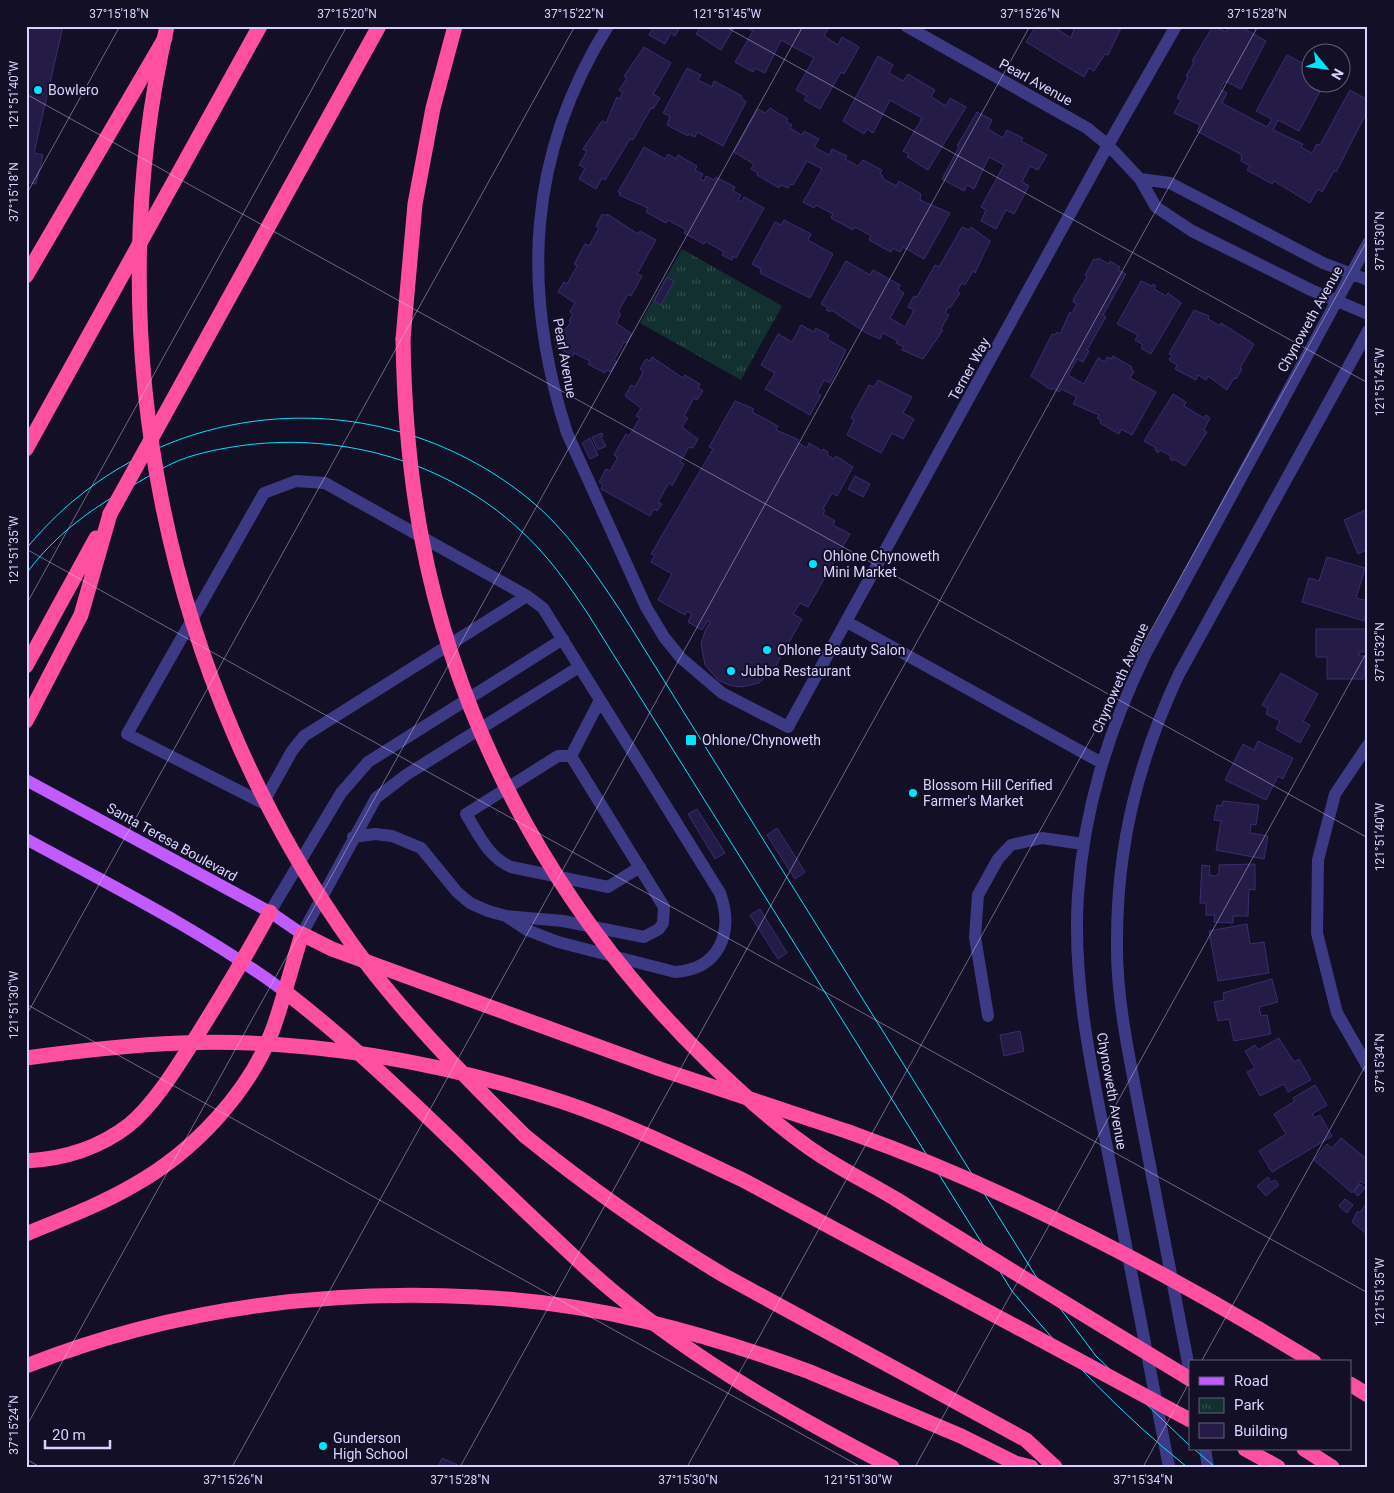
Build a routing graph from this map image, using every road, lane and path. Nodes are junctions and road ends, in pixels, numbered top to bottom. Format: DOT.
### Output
graph roads {
  1 [pos="167,26"];
  2 [pos="172,26"];
  3 [pos="260,26"];
  4 [pos="379,26"];
  5 [pos="455,26"];
  6 [pos="608,26"];
  7 [pos="906,26"];
  8 [pos="1176,26"];
  9 [pos="1108,145"];
  10 [pos="1140,179"];
  11 [pos="1368,243"];
  12 [pos="1351,275"];
  13 [pos="26,276"];
  14 [pos="1368,280"];
  15 [pos="1336,302"];
  16 [pos="1368,314"];
  17 [pos="1368,331"];
  18 [pos="26,449"];
  19 [pos="110,514"];
  20 [pos="527,596"];
  21 [pos="847,622"];
  22 [pos="563,639"];
  23 [pos="26,666"];
  24 [pos="579,667"];
  25 [pos="599,702"];
  26 [pos="26,721"];
  27 [pos="788,727"];
  28 [pos="1368,745"];
  29 [pos="571,756"];
  30 [pos="1102,763"];
  31 [pos="26,780"];
  32 [pos="353,837"];
  33 [pos="26,839"];
  34 [pos="1083,844"];
  35 [pos="640,867"];
  36 [pos="270,912"];
  37 [pos="506,916"];
  38 [pos="302,934"];
  39 [pos="243,961"];
  40 [pos="284,991"];
  41 [pos="988,1016"];
  42 [pos="26,1058"];
  43 [pos="1368,1068"];
  44 [pos="26,1160"];
  45 [pos="26,1234"];
  46 [pos="1311,1360"];
  47 [pos="26,1366"];
  48 [pos="1189,1368"];
  49 [pos="1189,1378"];
  50 [pos="1352,1385"];
  51 [pos="1368,1395"];
  52 [pos="1189,1419"];
  53 [pos="1205,1450"];
  54 [pos="1247,1450"];
  55 [pos="1306,1450"];
  56 [pos="892,1467"];
  57 [pos="1031,1467"];
  58 [pos="1055,1467"];
  59 [pos="1169,1467"];
  60 [pos="1208,1467"];
  61 [pos="1278,1467"];
  62 [pos="1332,1467"];
  1 -- 58 [label="highway, bridge"];
  2 -- 13 [label="highway"];
  3 -- 18 [label="highway"];
  4 -- 19 [label="highway, bridge"];
  5 -- 49 [label="highway, bridge"];
  6 -- 27 [label="street, Pearl Avenue"];
  7 -- 9 [label="street, Pearl Avenue"];
  8 -- 9 [label="street, Terner Way"];
  9 -- 10 [label="street, Pearl Avenue"];
  9 -- 21 [label="street, Terner Way"];
  10 -- 12 [label="street"];
  10 -- 15 [label="street, Pearl Avenue"];
  11 -- 12 [label="street, Chynoweth Avenue"];
  12 -- 14 [label="street"];
  12 -- 15 [label="street, Chynoweth Avenue"];
  15 -- 16 [label="street, Pearl Avenue"];
  15 -- 30 [label="street, Chynoweth Avenue"];
  17 -- 48 [label="street, Chynoweth Avenue"];
  19 -- 23 [label="highway"];
  19 -- 26 [label="highway"];
  20 -- 20 [label="street"];
  20 -- 22 [label="street"];
  21 -- 27 [label="street, Terner Way"];
  21 -- 30 [label="street"];
  22 -- 24 [label="street"];
  22 -- 36 [label="street"];
  24 -- 25 [label="street"];
  24 -- 32 [label="street"];
  25 -- 29 [label="street"];
  25 -- 37 [label="street"];
  28 -- 43 [label="street"];
  29 -- 35 [label="street"];
  29 -- 35 [label="street"];
  30 -- 34 [label="street, Chynoweth Avenue"];
  31 -- 36 [label="main road, Santa Teresa Boulevard"];
  32 -- 37 [label="street"];
  32 -- 38 [label="street"];
  33 -- 39 [label="main road"];
  34 -- 41 [label="street"];
  34 -- 59 [label="street, Chynoweth Avenue"];
  35 -- 37 [label="street"];
  36 -- 38 [label="main road, Santa Teresa Boulevard"];
  36 -- 39 [label="highway"];
  38 -- 40 [label="highway"];
  38 -- 46 [label="highway, bridge"];
  39 -- 40 [label="main road"];
  39 -- 44 [label="highway"];
  40 -- 45 [label="highway"];
  40 -- 56 [label="highway"];
  42 -- 52 [label="highway, bridge"];
  47 -- 57 [label="highway, bridge"];
  50 -- 51 [label="highway"];
  53 -- 60 [label="street"];
  54 -- 61 [label="highway"];
  55 -- 62 [label="highway"];
}
